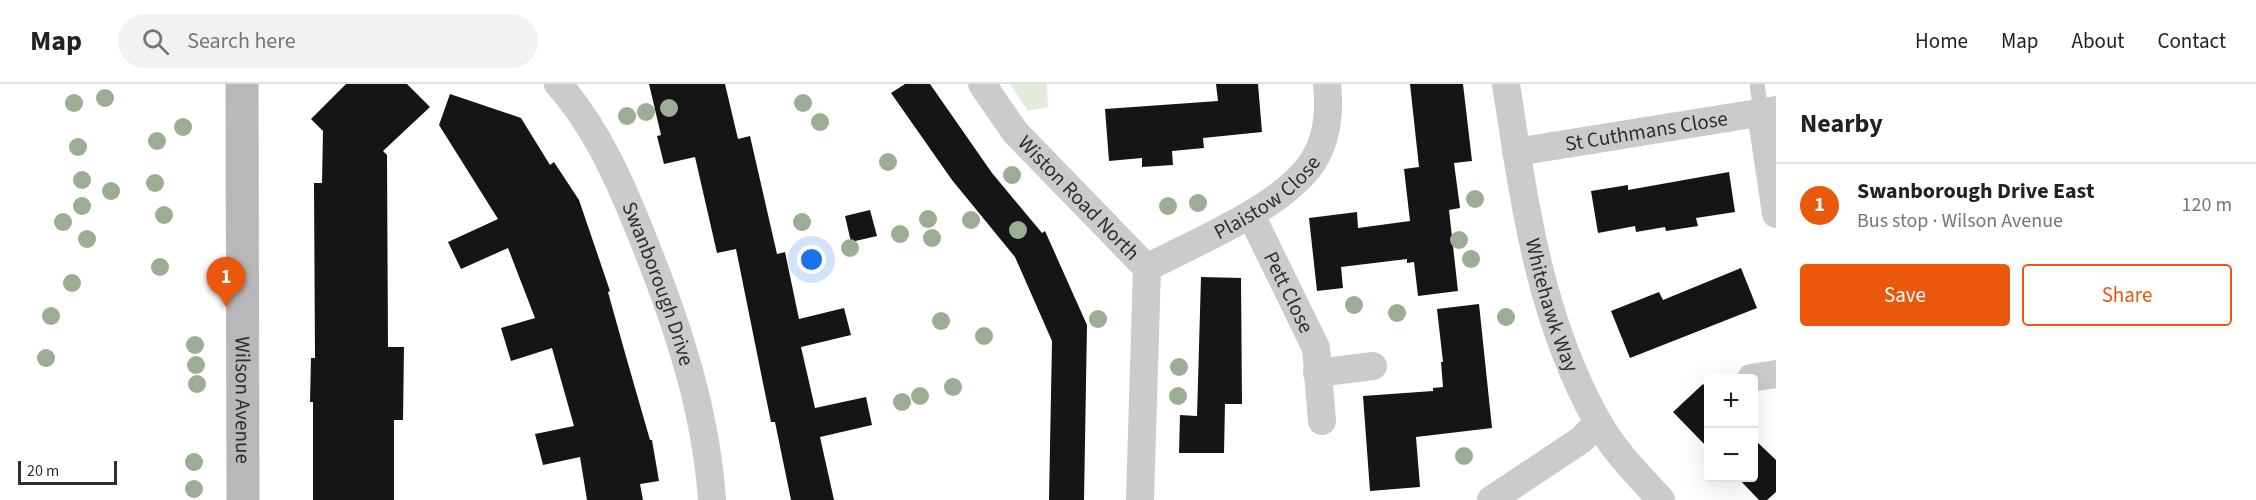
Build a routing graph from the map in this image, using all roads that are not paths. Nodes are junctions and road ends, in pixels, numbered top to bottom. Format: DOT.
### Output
graph roads {
  1 [pos="242,84"];
  2 [pos="558,84"];
  3 [pos="982,84"];
  4 [pos="1327,84"];
  5 [pos="1506,84"];
  6 [pos="1757,84"];
  7 [pos="1768,111"];
  8 [pos="1516,152"];
  9 [pos="1776,214"];
  10 [pos="1251,215"];
  11 [pos="1147,268"];
  12 [pos="1373,366"];
  13 [pos="1317,373"];
  14 [pos="1776,374"];
  15 [pos="1758,377"];
  16 [pos="1322,422"];
  17 [pos="1598,423"];
  18 [pos="243,500"];
  19 [pos="712,500"];
  20 [pos="1140,500"];
  21 [pos="1491,500"];
  22 [pos="1661,500"];
  1 -- 18 [label="street, Wilson Avenue"];
  2 -- 19 [label="street, Swanborough Drive"];
  3 -- 11 [label="street, Wiston Road North"];
  4 -- 10 [label="street, Plaistow Close"];
  5 -- 8 [label="street, Whitehawk Way"];
  6 -- 7 [label="lane"];
  7 -- 8 [label="street, St Cuthmans Close"];
  7 -- 9 [label="street"];
  8 -- 17 [label="street, Whitehawk Way"];
  10 -- 11 [label="street, Plaistow Close"];
  10 -- 13 [label="street, Pett Close"];
  11 -- 20 [label="street, Wiston Road North"];
  12 -- 13 [label="street"];
  13 -- 16 [label="street, Pett Close"];
  14 -- 15 [label="street"];
  17 -- 21 [label="street"];
  17 -- 22 [label="street, Whitehawk Way"];
}
